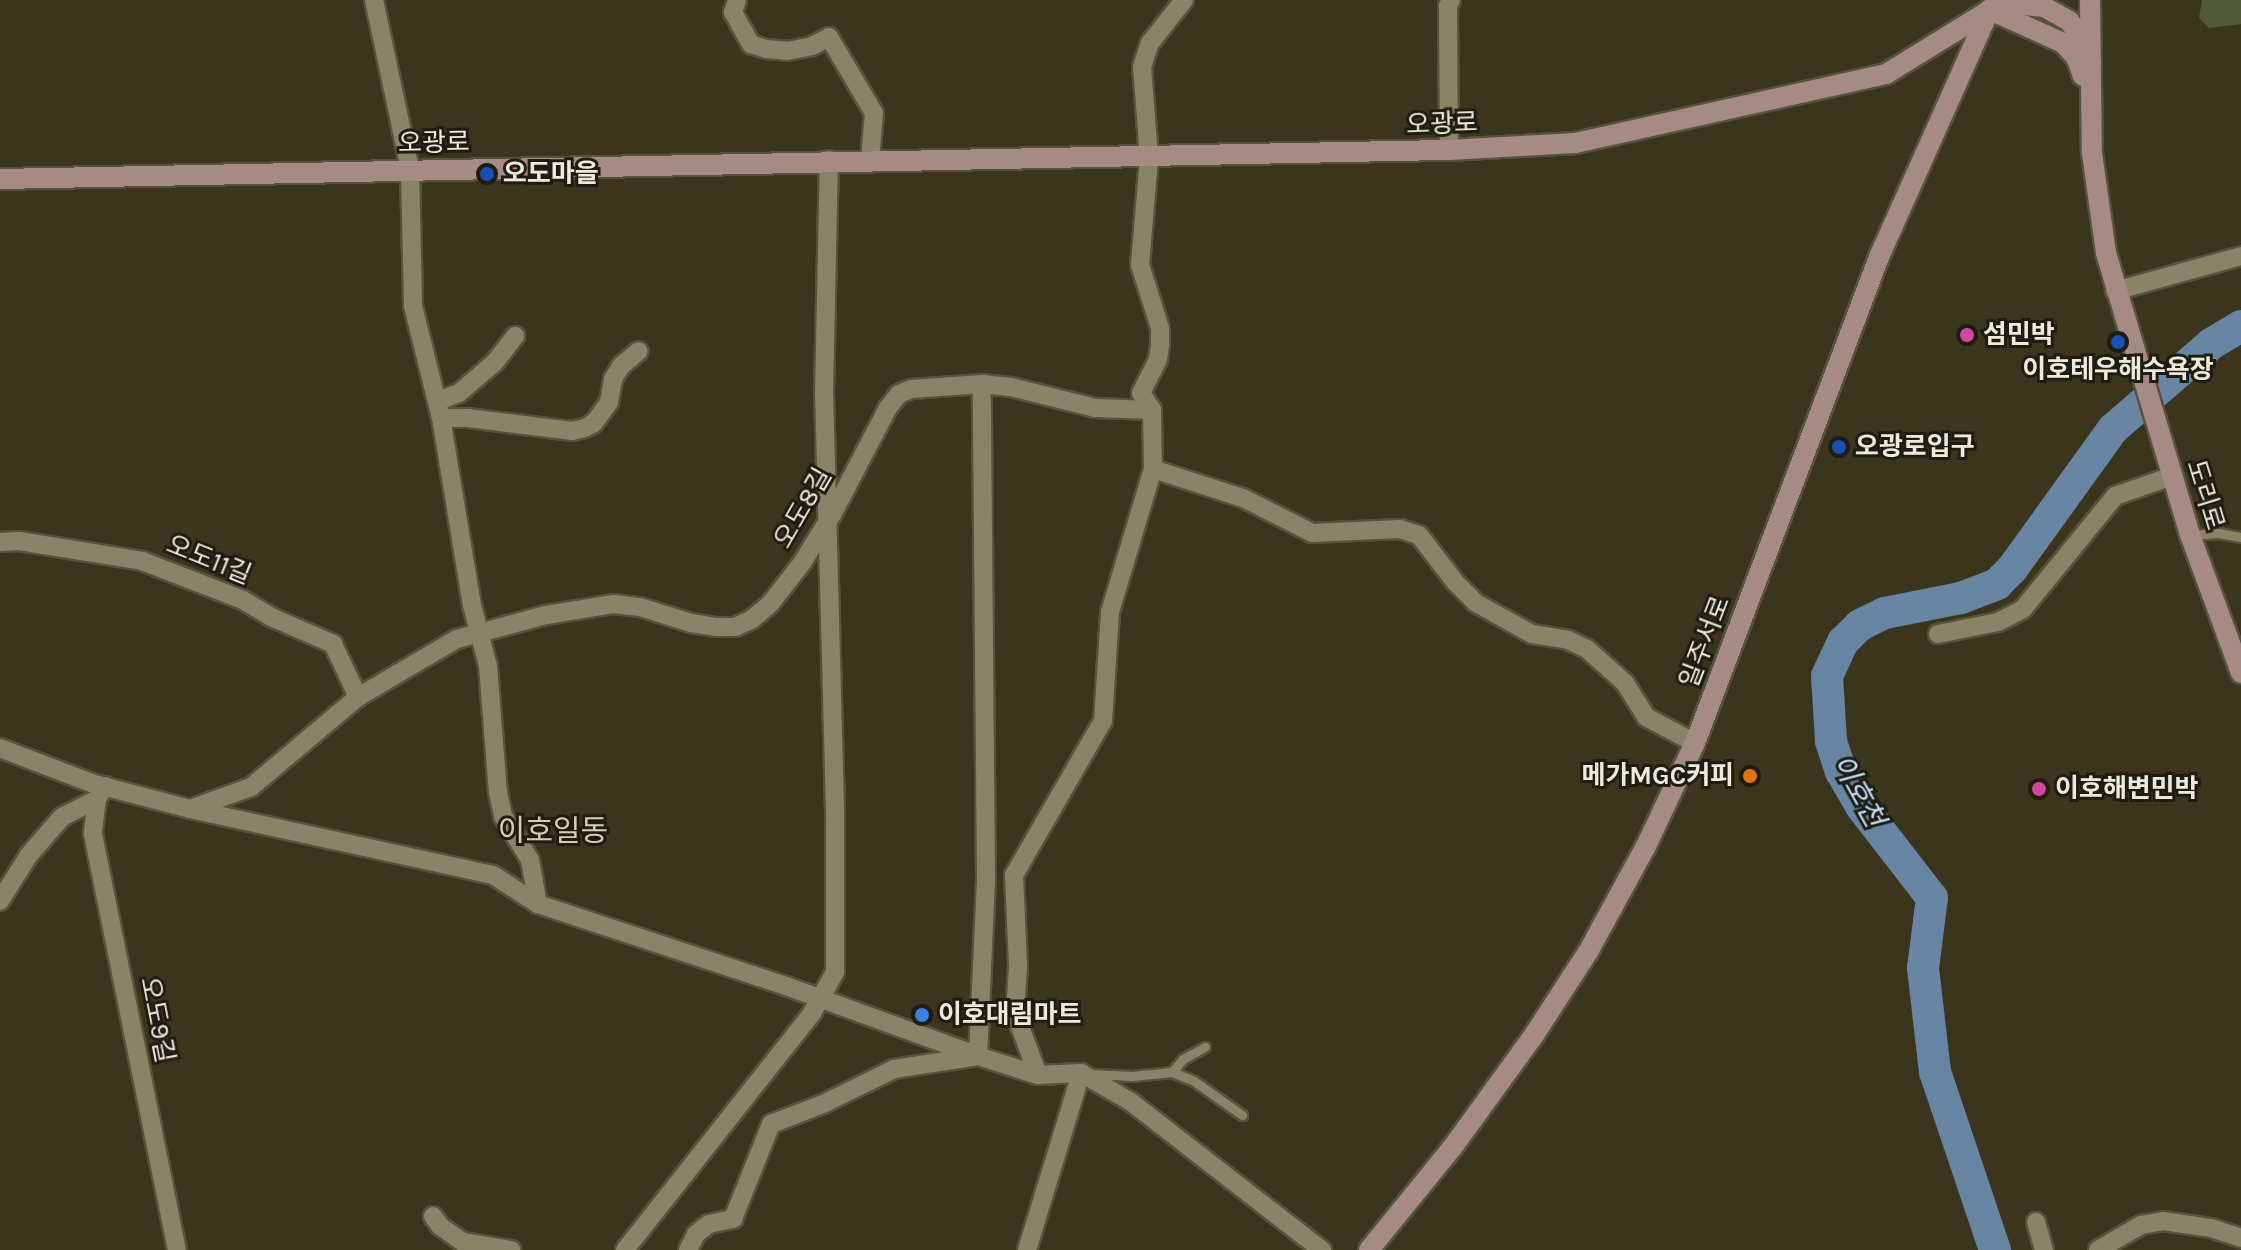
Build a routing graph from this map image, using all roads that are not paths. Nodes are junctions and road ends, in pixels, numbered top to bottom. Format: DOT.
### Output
graph roads {
  1 [pos="374,0"];
  2 [pos="737,0"];
  3 [pos="1184,0"];
  4 [pos="1451,0"];
  5 [pos="2090,0"];
  6 [pos="1992,5"];
  7 [pos="2091,62"];
  8 [pos="2089,101"];
  9 [pos="1449,150"];
  10 [pos="1149,157"];
  11 [pos="870,159"];
  12 [pos="829,160"];
  13 [pos="410,170"];
  14 [pos="0,179"];
  15 [pos="2241,256"];
  16 [pos="2115,291"];
  17 [pos="515,336"];
  18 [pos="639,351"];
  19 [pos="982,384"];
  20 [pos="440,410"];
  21 [pos="1152,410"];
  22 [pos="1153,469"];
  23 [pos="2172,476"];
  24 [pos="829,520"];
  25 [pos="2190,535"];
  26 [pos="2241,537"];
  27 [pos="0,542"];
  28 [pos="480,634"];
  29 [pos="1938,634"];
  30 [pos="2236,655"];
  31 [pos="2241,673"];
  32 [pos="358,697"];
  33 [pos="1695,743"];
  34 [pos="0,748"];
  35 [pos="101,793"];
  36 [pos="190,809"];
  37 [pos="0,901"];
  38 [pos="538,904"];
  39 [pos="820,999"];
  40 [pos="1205,1047"];
  41 [pos="978,1056"];
  42 [pos="1172,1072"];
  43 [pos="1081,1073"];
  44 [pos="1038,1075"];
  45 [pos="1242,1115"];
  46 [pos="433,1216"];
  47 [pos="2036,1222"];
  48 [pos="2241,1238"];
  49 [pos="177,1250"];
  50 [pos="511,1250"];
  51 [pos="625,1250"];
  52 [pos="688,1250"];
  53 [pos="1027,1250"];
  54 [pos="1322,1250"];
  55 [pos="1369,1250"];
  56 [pos="2044,1250"];
  57 [pos="2098,1250"];
  1 -- 13 [label="street"];
  2 -- 11 [label="street"];
  3 -- 10 [label="street"];
  4 -- 9 [label="street"];
  5 -- 7 [label="main road"];
  6 -- 7 [label="main road"];
  6 -- 8 [label="main road"];
  6 -- 9 [label="main road, 오광로"];
  6 -- 33 [label="main road, 일주서로"];
  7 -- 8 [label="main road"];
  8 -- 16 [label="main road"];
  9 -- 10 [label="main road, 오광로"];
  10 -- 11 [label="main road, 오광로"];
  10 -- 21 [label="street"];
  11 -- 12 [label="main road, 오광로"];
  12 -- 13 [label="main road, 오광로"];
  12 -- 24 [label="street"];
  13 -- 14 [label="main road, 오광로"];
  13 -- 20 [label="street"];
  15 -- 16 [label="street"];
  16 -- 23 [label="main road, 도리로"];
  17 -- 20 [label="street"];
  18 -- 20 [label="street"];
  19 -- 21 [label="street, 오도8길"];
  19 -- 24 [label="street, 오도8길"];
  19 -- 41 [label="street"];
  20 -- 28 [label="street"];
  21 -- 22 [label="street"];
  22 -- 33 [label="street"];
  22 -- 44 [label="street"];
  23 -- 25 [label="main road, 도리로"];
  23 -- 29 [label="street"];
  24 -- 28 [label="street, 오도8길"];
  24 -- 39 [label="street"];
  25 -- 26 [label="lane"];
  25 -- 30 [label="main road, 도리로"];
  27 -- 32 [label="street, 오도11길"];
  28 -- 32 [label="street"];
  28 -- 38 [label="street"];
  30 -- 31 [label="main road, 도리로"];
  32 -- 36 [label="street"];
  33 -- 55 [label="main road, 일주서로"];
  34 -- 35 [label="street"];
  35 -- 36 [label="street"];
  35 -- 37 [label="street"];
  35 -- 49 [label="street, 오도9길"];
  36 -- 38 [label="street"];
  38 -- 39 [label="street"];
  39 -- 41 [label="street"];
  39 -- 51 [label="street"];
  40 -- 42 [label="lane"];
  41 -- 44 [label="street"];
  41 -- 52 [label="street"];
  42 -- 43 [label="lane"];
  42 -- 45 [label="lane"];
  43 -- 44 [label="street"];
  43 -- 53 [label="street"];
  43 -- 54 [label="street"];
  46 -- 50 [label="street"];
  47 -- 56 [label="street"];
  48 -- 57 [label="street"];
}
